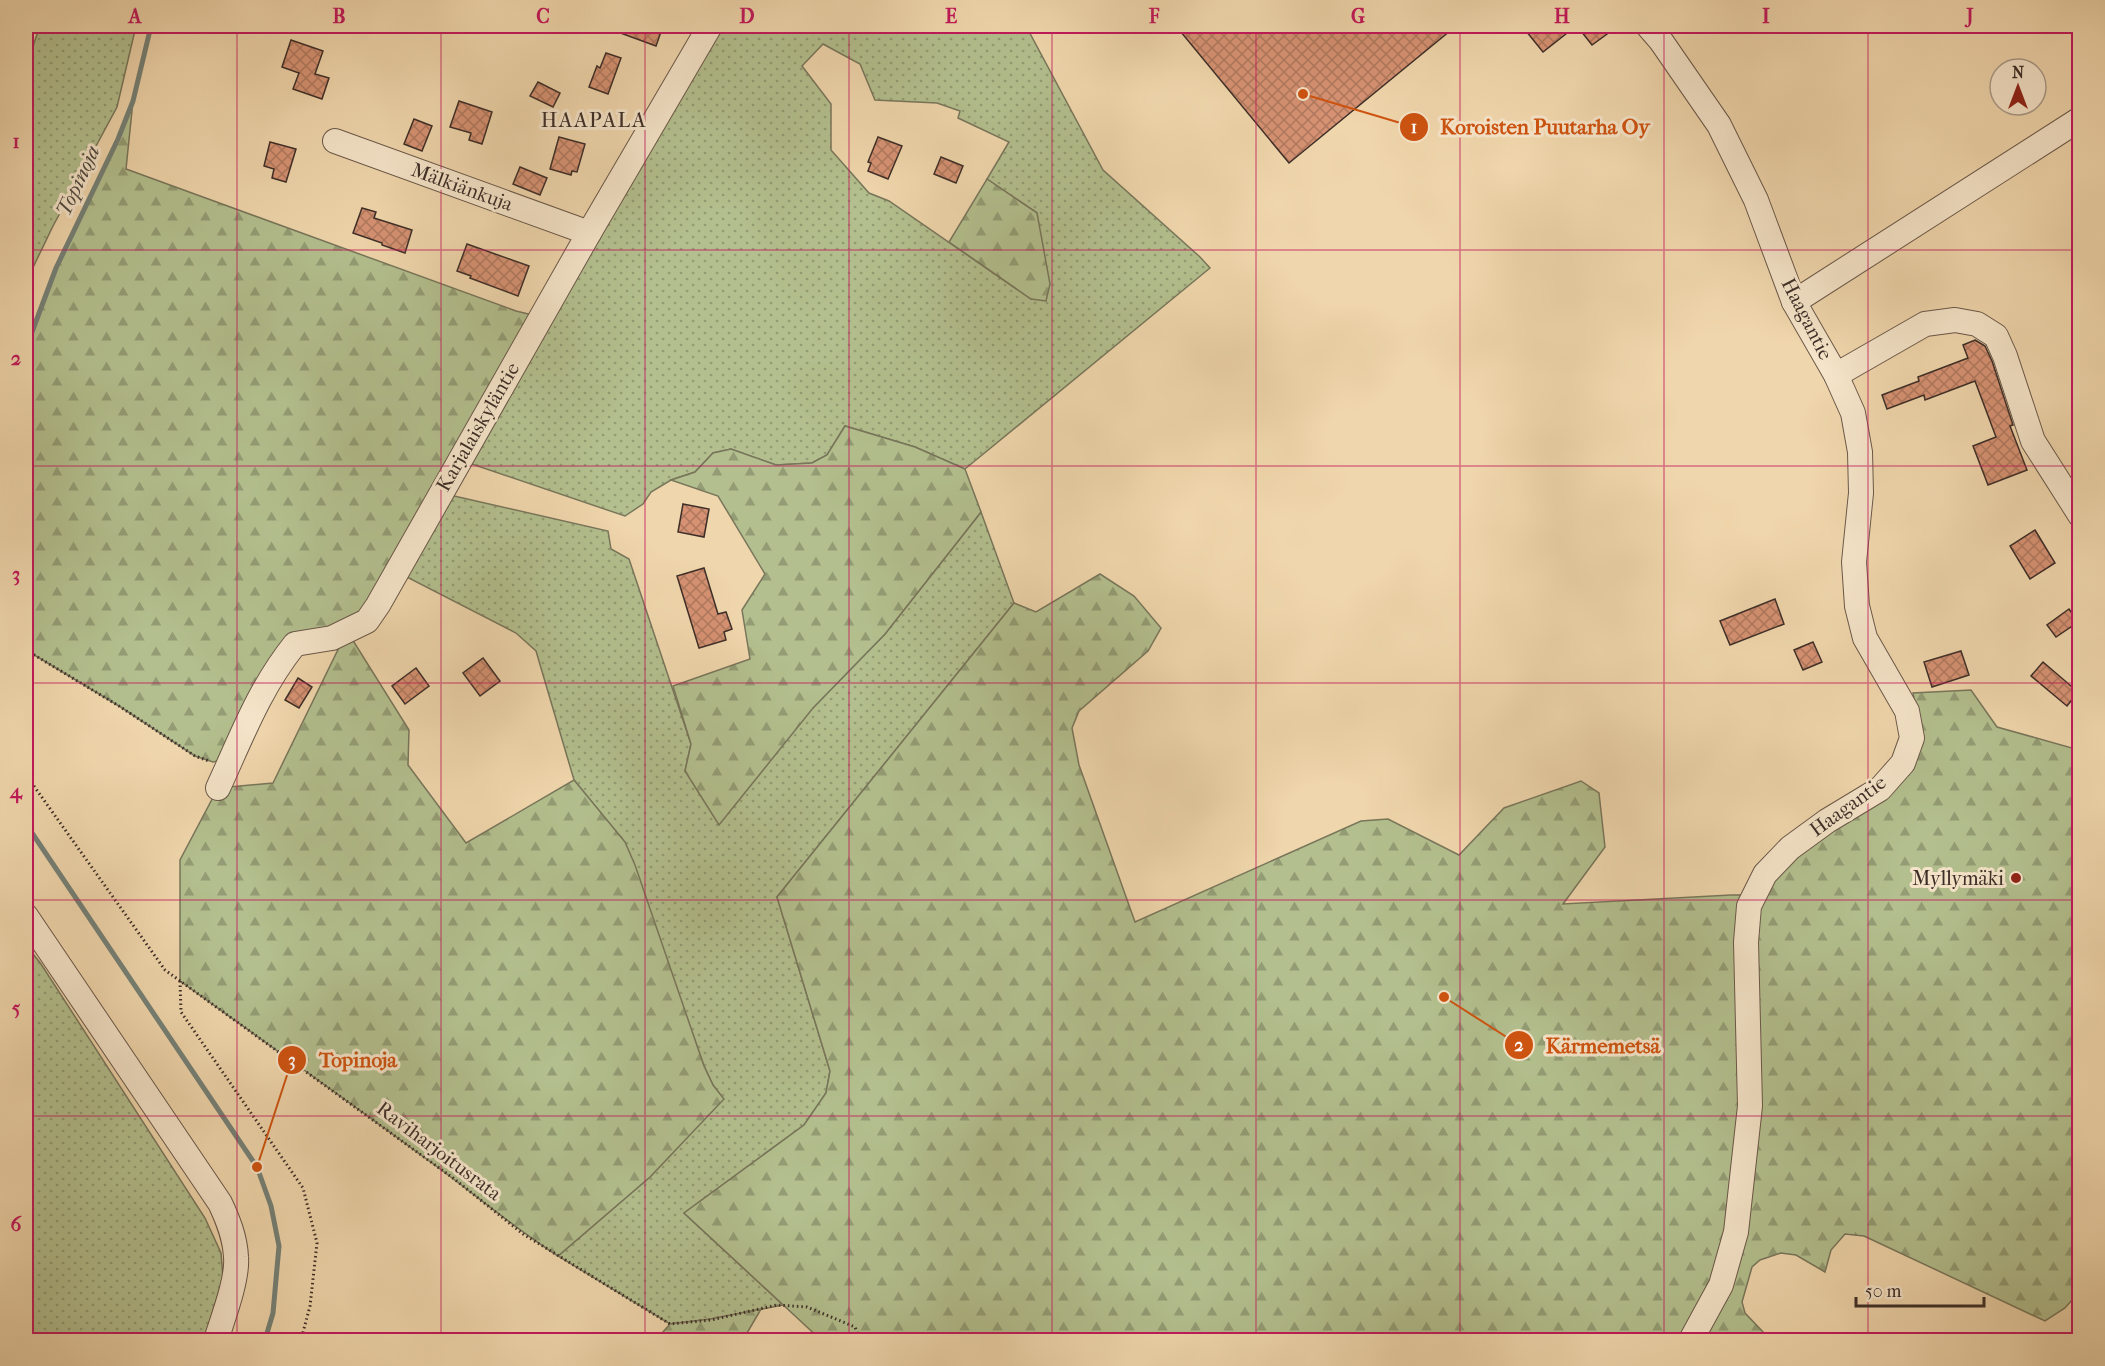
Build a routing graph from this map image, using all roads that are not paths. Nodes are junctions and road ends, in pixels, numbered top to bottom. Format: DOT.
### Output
graph roads {
  1 [pos="710,26"];
  2 [pos="1648,26"];
  3 [pos="2079,119"];
  4 [pos="334,141"];
  5 [pos="589,233"];
  6 [pos="1794,302"];
  7 [pos="1836,375"];
  8 [pos="2079,515"];
  9 [pos="218,788"];
  10 [pos="26,916"];
  11 [pos="216,1341"];
  12 [pos="1691,1341"];
  1 -- 5 [label="street, Karjalaiskyläntie"];
  2 -- 6 [label="street, Haagantie"];
  3 -- 6 [label="street"];
  4 -- 5 [label="street, Mälkiänkuja"];
  5 -- 9 [label="street, Karjalaiskyläntie"];
  6 -- 7 [label="street, Haagantie"];
  7 -- 8 [label="street"];
  7 -- 12 [label="street, Haagantie"];
  10 -- 11 [label="street"];
}
